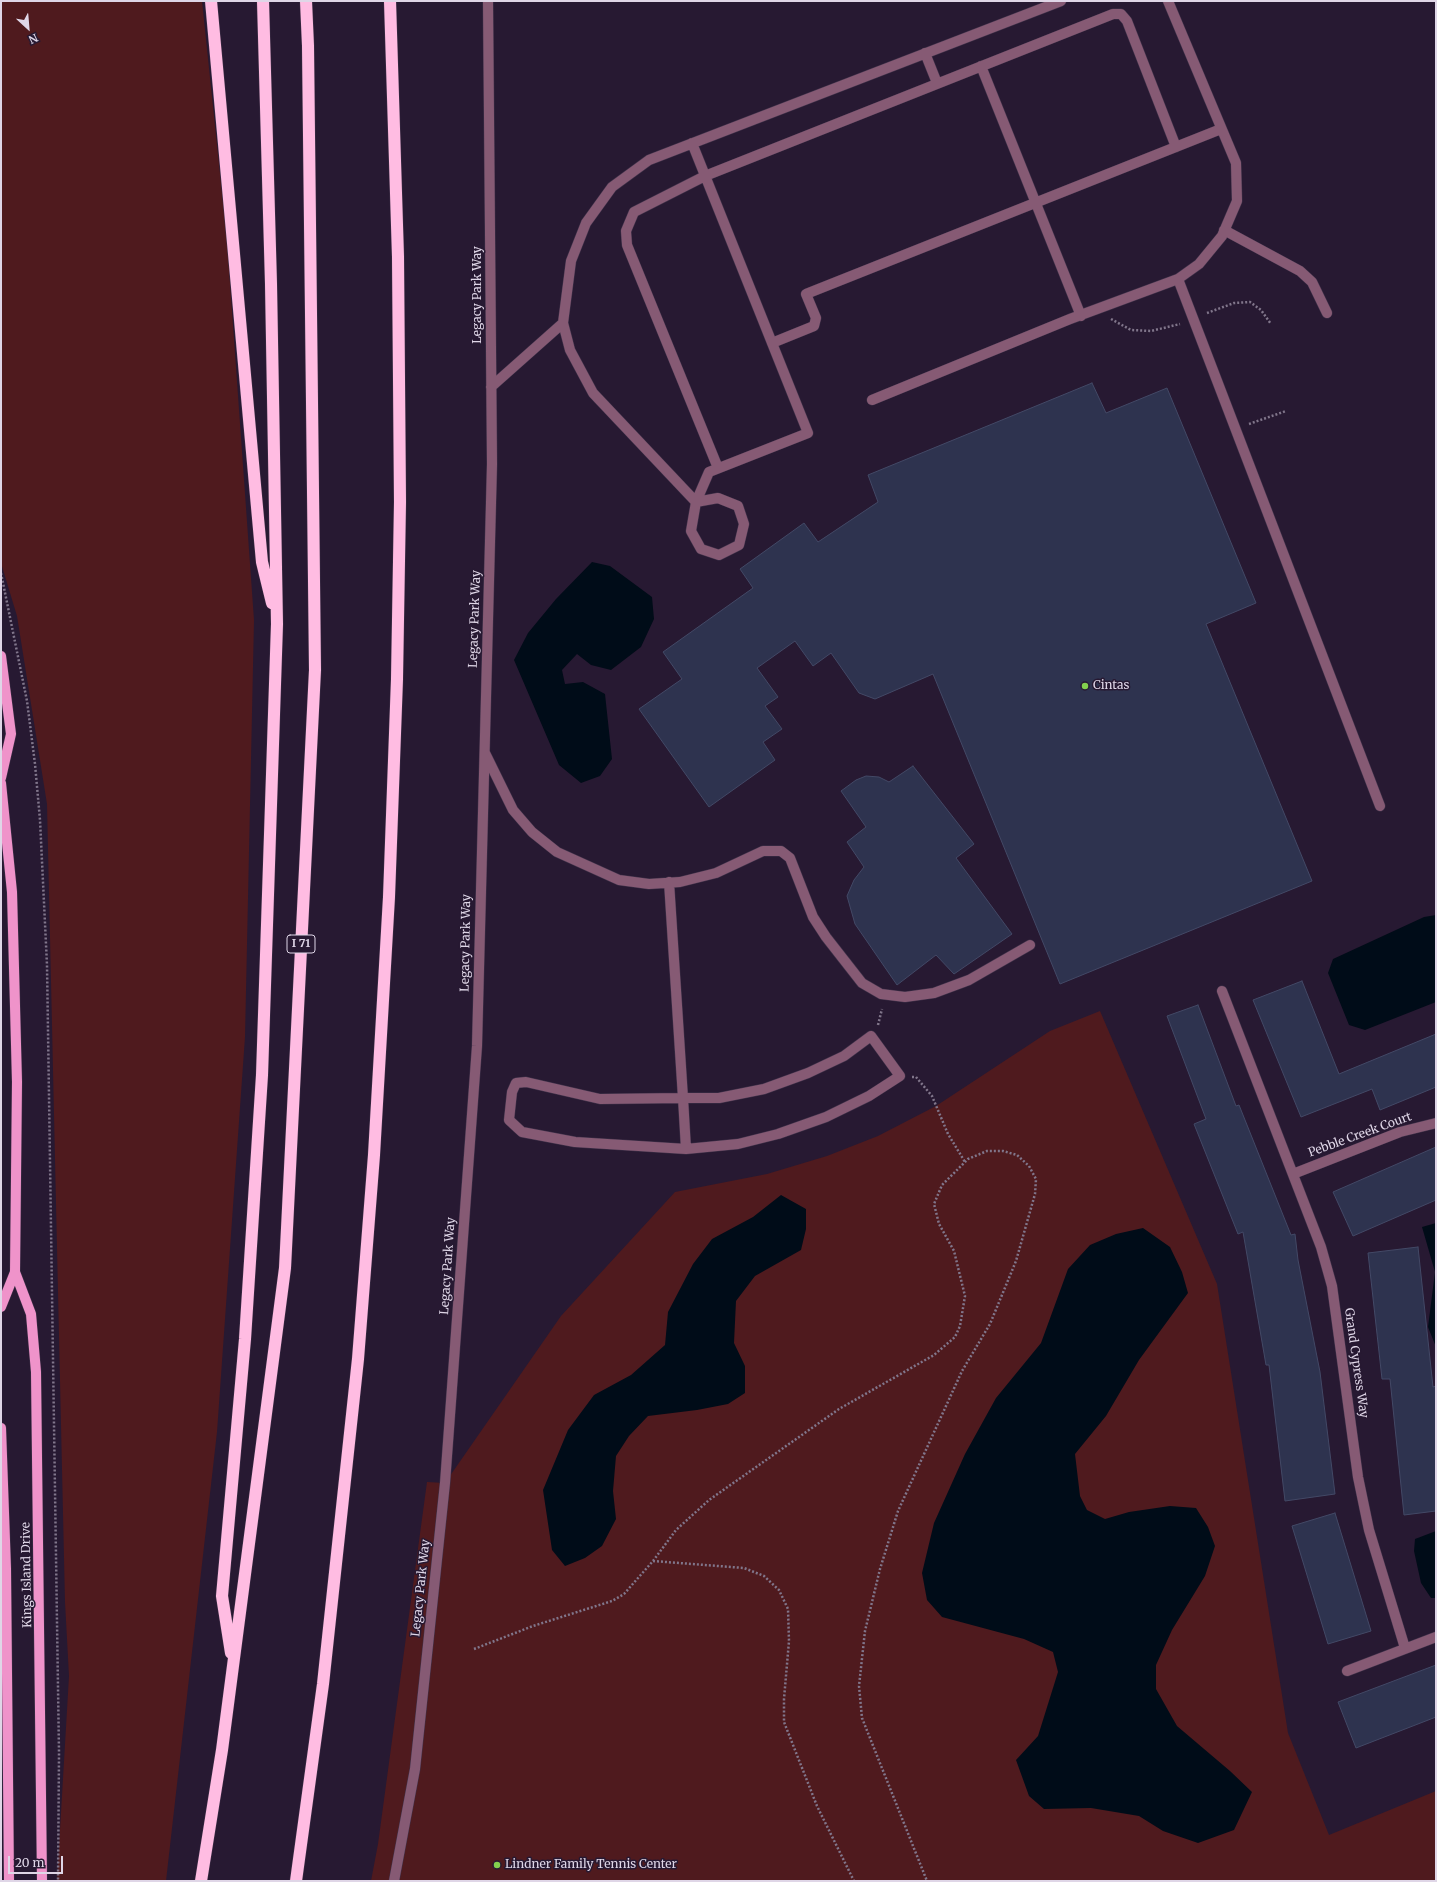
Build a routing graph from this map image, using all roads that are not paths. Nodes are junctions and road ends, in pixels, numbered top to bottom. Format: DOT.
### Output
graph roads {
  1 [pos="211,1"];
  2 [pos="263,1"];
  3 [pos="306,1"];
  4 [pos="390,1"];
  5 [pos="488,1"];
  6 [pos="1061,1"];
  7 [pos="1168,1"];
  8 [pos="925,53"];
  9 [pos="982,66"];
  10 [pos="937,84"];
  11 [pos="1221,129"];
  12 [pos="692,143"];
  13 [pos="1176,147"];
  14 [pos="705,176"];
  15 [pos="1036,203"];
  16 [pos="1224,230"];
  17 [pos="1178,279"];
  18 [pos="1327,313"];
  19 [pos="1081,316"];
  20 [pos="563,323"];
  21 [pos="772,343"];
  22 [pos="492,387"];
  23 [pos="872,400"];
  24 [pos="718,468"];
  25 [pos="696,502"];
  26 [pos="277,624"];
  27 [pos="1,656"];
  28 [pos="484,752"];
  29 [pos="1,778"];
  30 [pos="1,783"];
  31 [pos="1380,806"];
  32 [pos="670,882"];
  33 [pos="1030,945"];
  34 [pos="1222,991"];
  35 [pos="683,1098"];
  36 [pos="1436,1123"];
  37 [pos="686,1149"];
  38 [pos="1293,1174"];
  39 [pos="15,1272"];
  40 [pos="1,1307"];
  41 [pos="1,1428"];
  42 [pos="1436,1637"];
  43 [pos="1405,1648"];
  44 [pos="233,1667"];
  45 [pos="1347,1671"];
  46 [pos="9,1881"];
  47 [pos="42,1881"];
  48 [pos="201,1881"];
  49 [pos="296,1881"];
  50 [pos="394,1881"];
  1 -- 26 [label="highway"];
  2 -- 26 [label="highway"];
  3 -- 44 [label="highway, I 71"];
  4 -- 49 [label="highway"];
  5 -- 22 [label="street, Legacy Park Way"];
  6 -- 8 [label="street"];
  7 -- 11 [label="street"];
  8 -- 10 [label="street"];
  8 -- 12 [label="street"];
  9 -- 10 [label="street"];
  9 -- 13 [label="street"];
  9 -- 15 [label="street"];
  10 -- 14 [label="street"];
  11 -- 13 [label="street"];
  11 -- 16 [label="street"];
  12 -- 14 [label="street"];
  12 -- 20 [label="street"];
  13 -- 15 [label="street"];
  14 -- 21 [label="street"];
  14 -- 24 [label="street"];
  15 -- 19 [label="street"];
  15 -- 21 [label="street"];
  16 -- 17 [label="street"];
  16 -- 18 [label="street"];
  17 -- 19 [label="street"];
  17 -- 31 [label="street"];
  19 -- 23 [label="street"];
  20 -- 22 [label="street"];
  20 -- 25 [label="street"];
  21 -- 24 [label="street"];
  22 -- 28 [label="street, Legacy Park Way"];
  24 -- 25 [label="street"];
  25 -- 25 [label="street"];
  26 -- 44 [label="highway"];
  27 -- 29 [label="main road"];
  28 -- 32 [label="street"];
  28 -- 50 [label="street, Legacy Park Way"];
  30 -- 39 [label="main road, Kings Island Drive"];
  32 -- 33 [label="street"];
  32 -- 35 [label="street"];
  34 -- 38 [label="street, Grand Cypress Way"];
  35 -- 37 [label="street"];
  35 -- 37 [label="street"];
  35 -- 37 [label="street"];
  36 -- 38 [label="street, Pebble Creek Court"];
  38 -- 43 [label="street, Grand Cypress Way"];
  39 -- 40 [label="main road, Kings Island Drive"];
  39 -- 47 [label="main road, Kings Island Drive"];
  41 -- 46 [label="main road, Kings Island Drive"];
  42 -- 43 [label="street"];
  43 -- 45 [label="street"];
  44 -- 48 [label="highway, I 71"];
}
